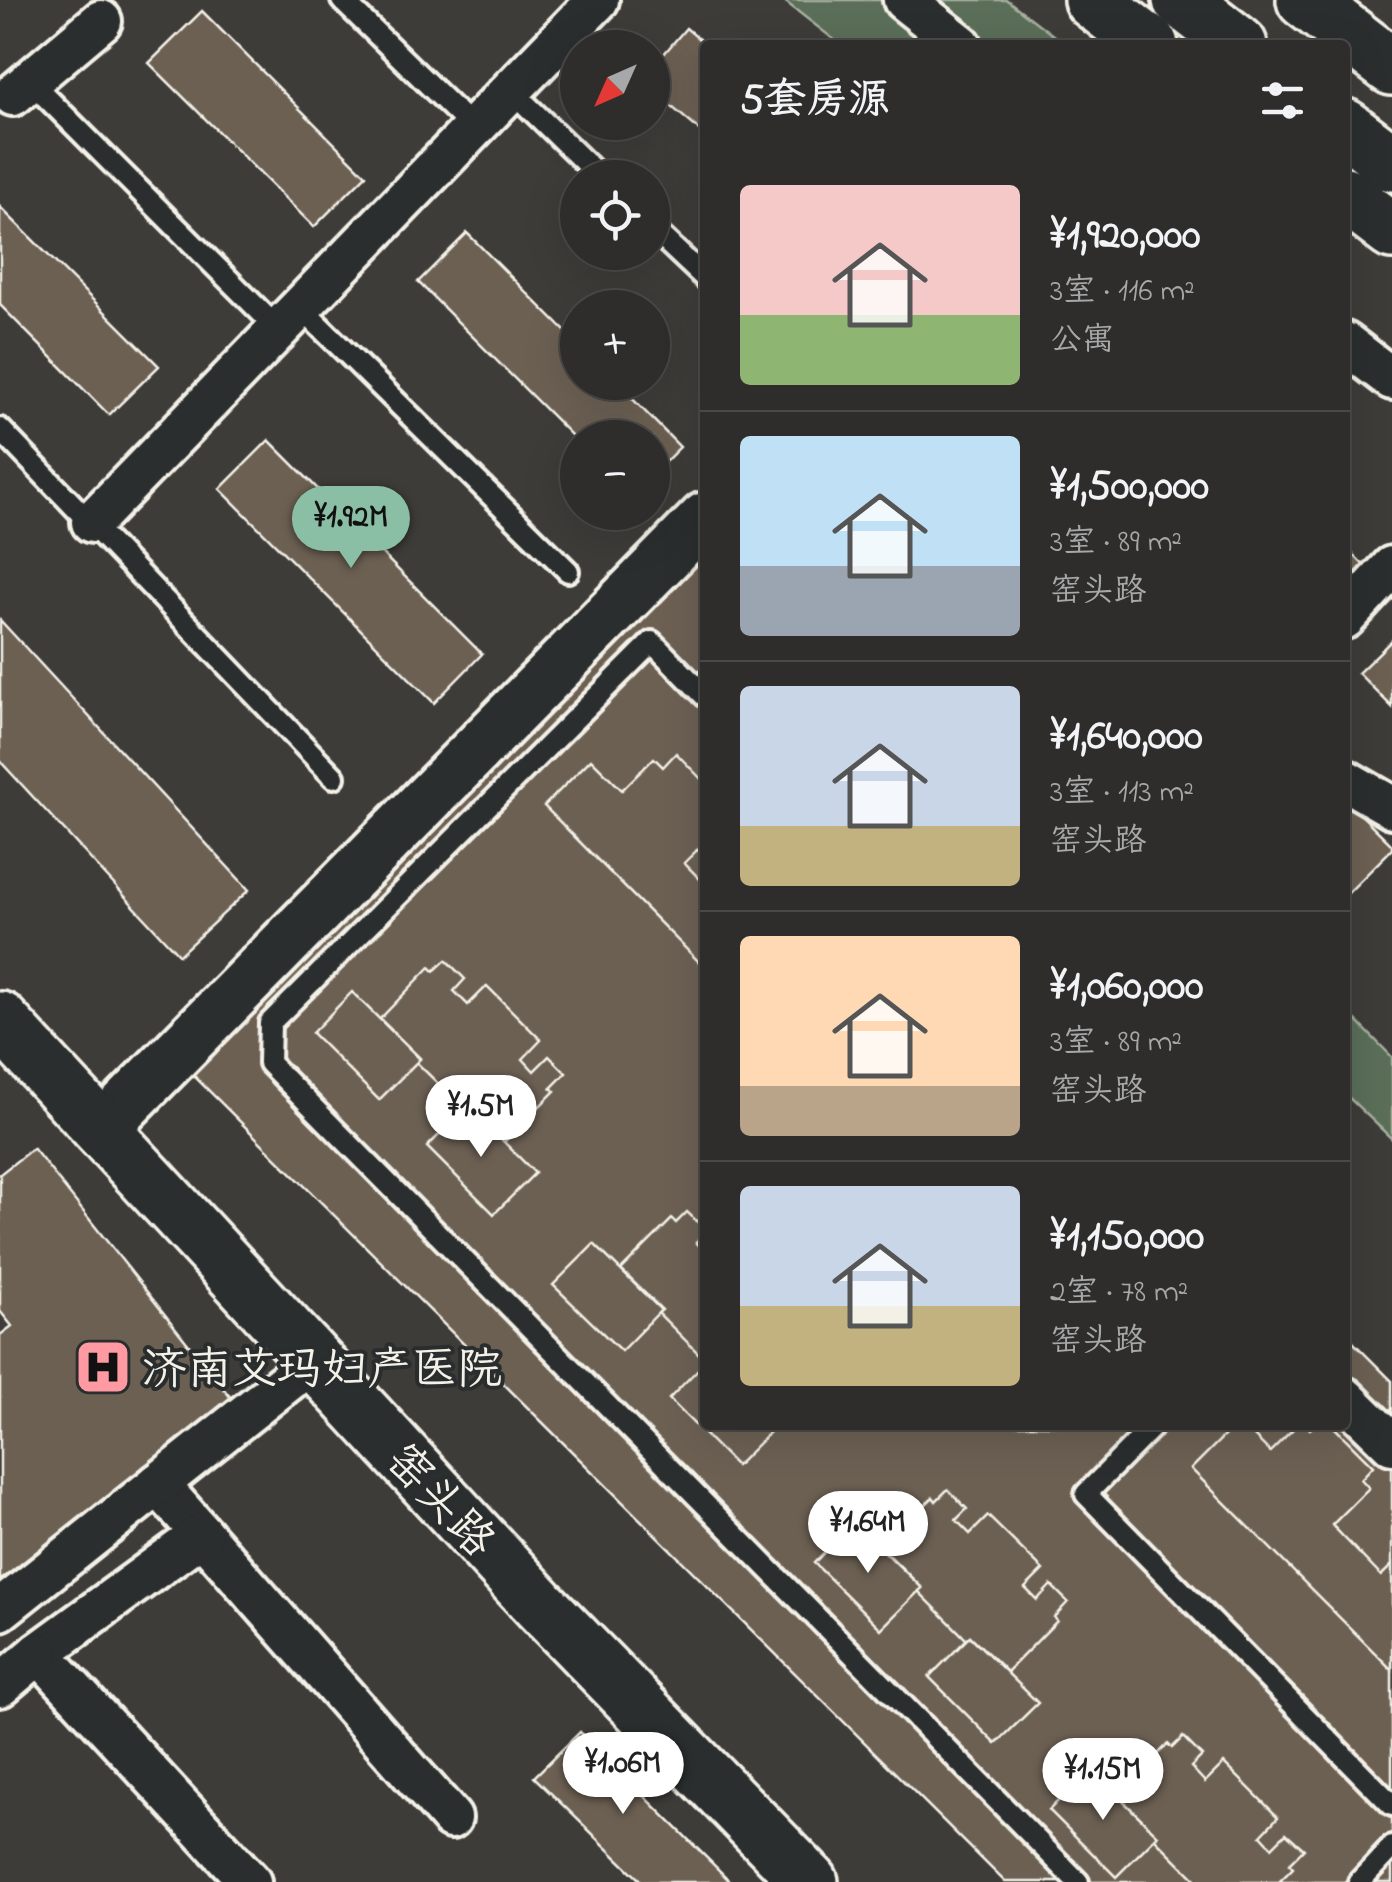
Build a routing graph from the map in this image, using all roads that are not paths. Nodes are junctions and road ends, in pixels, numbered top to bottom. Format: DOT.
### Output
graph roads {
  1 [pos="342,0"];
  2 [pos="598,0"];
  3 [pos="904,0"];
  4 [pos="1092,0"];
  5 [pos="1181,0"];
  6 [pos="1305,0"];
  7 [pos="101,20"];
  8 [pos="955,40"];
  9 [pos="1144,40"];
  10 [pos="1233,40"];
  11 [pos="1392,67"];
  12 [pos="510,90"];
  13 [pos="19,95"];
  14 [pos="473,128"];
  15 [pos="1350,131"];
  16 [pos="582,160"];
  17 [pos="1392,164"];
  18 [pos="1350,199"];
  19 [pos="1392,231"];
  20 [pos="670,245"];
  21 [pos="700,273"];
  22 [pos="289,318"];
  23 [pos="1350,347"];
  24 [pos="1392,380"];
  25 [pos="0,429"];
  26 [pos="92,522"];
  27 [pos="700,523"];
  28 [pos="1392,567"];
  29 [pos="568,571"];
  30 [pos="1350,613"];
  31 [pos="700,691"];
  32 [pos="334,777"];
  33 [pos="1350,783"];
  34 [pos="1392,807"];
  35 [pos="0,1020"];
  36 [pos="101,1130"];
  37 [pos="314,1360"];
  38 [pos="1350,1403"];
  39 [pos="1149,1430"];
  40 [pos="1392,1444"];
  41 [pos="158,1484"];
  42 [pos="202,1534"];
  43 [pos="0,1610"];
  44 [pos="39,1653"];
  45 [pos="0,1686"];
  46 [pos="1392,1804"];
  47 [pos="451,1818"];
  48 [pos="1392,1847"];
  49 [pos="250,1882"];
  50 [pos="810,1882"];
  51 [pos="1078,1882"];
  52 [pos="1360,1882"];
  1 -- 14 [label="lane"];
  2 -- 12 [label="street"];
  3 -- 8 [label="street"];
  4 -- 9 [label="main road"];
  5 -- 10 [label="main road"];
  6 -- 11 [label="main road"];
  7 -- 13 [label="street"];
  12 -- 14 [label="street"];
  12 -- 16 [label="lane"];
  13 -- 22 [label="lane"];
  14 -- 22 [label="street"];
  15 -- 17 [label="main road"];
  18 -- 19 [label="main road"];
  20 -- 21 [label="lane"];
  22 -- 26 [label="street"];
  22 -- 29 [label="lane"];
  23 -- 24 [label="street"];
  25 -- 26 [label="lane"];
  26 -- 32 [label="lane"];
  27 -- 36 [label="street"];
  28 -- 30 [label="street"];
  31 -- 51 [label="lane"];
  33 -- 34 [label="street"];
  35 -- 36 [label="main road, 窑头路"];
  36 -- 37 [label="main road, 窑头路"];
  37 -- 41 [label="street"];
  37 -- 50 [label="main road, 窑头路"];
  38 -- 40 [label="street"];
  39 -- 46 [label="lane"];
  41 -- 42 [label="street"];
  41 -- 43 [label="street"];
  42 -- 44 [label="street"];
  42 -- 47 [label="street"];
  44 -- 45 [label="street"];
  44 -- 49 [label="street"];
  48 -- 52 [label="lane"];
}
